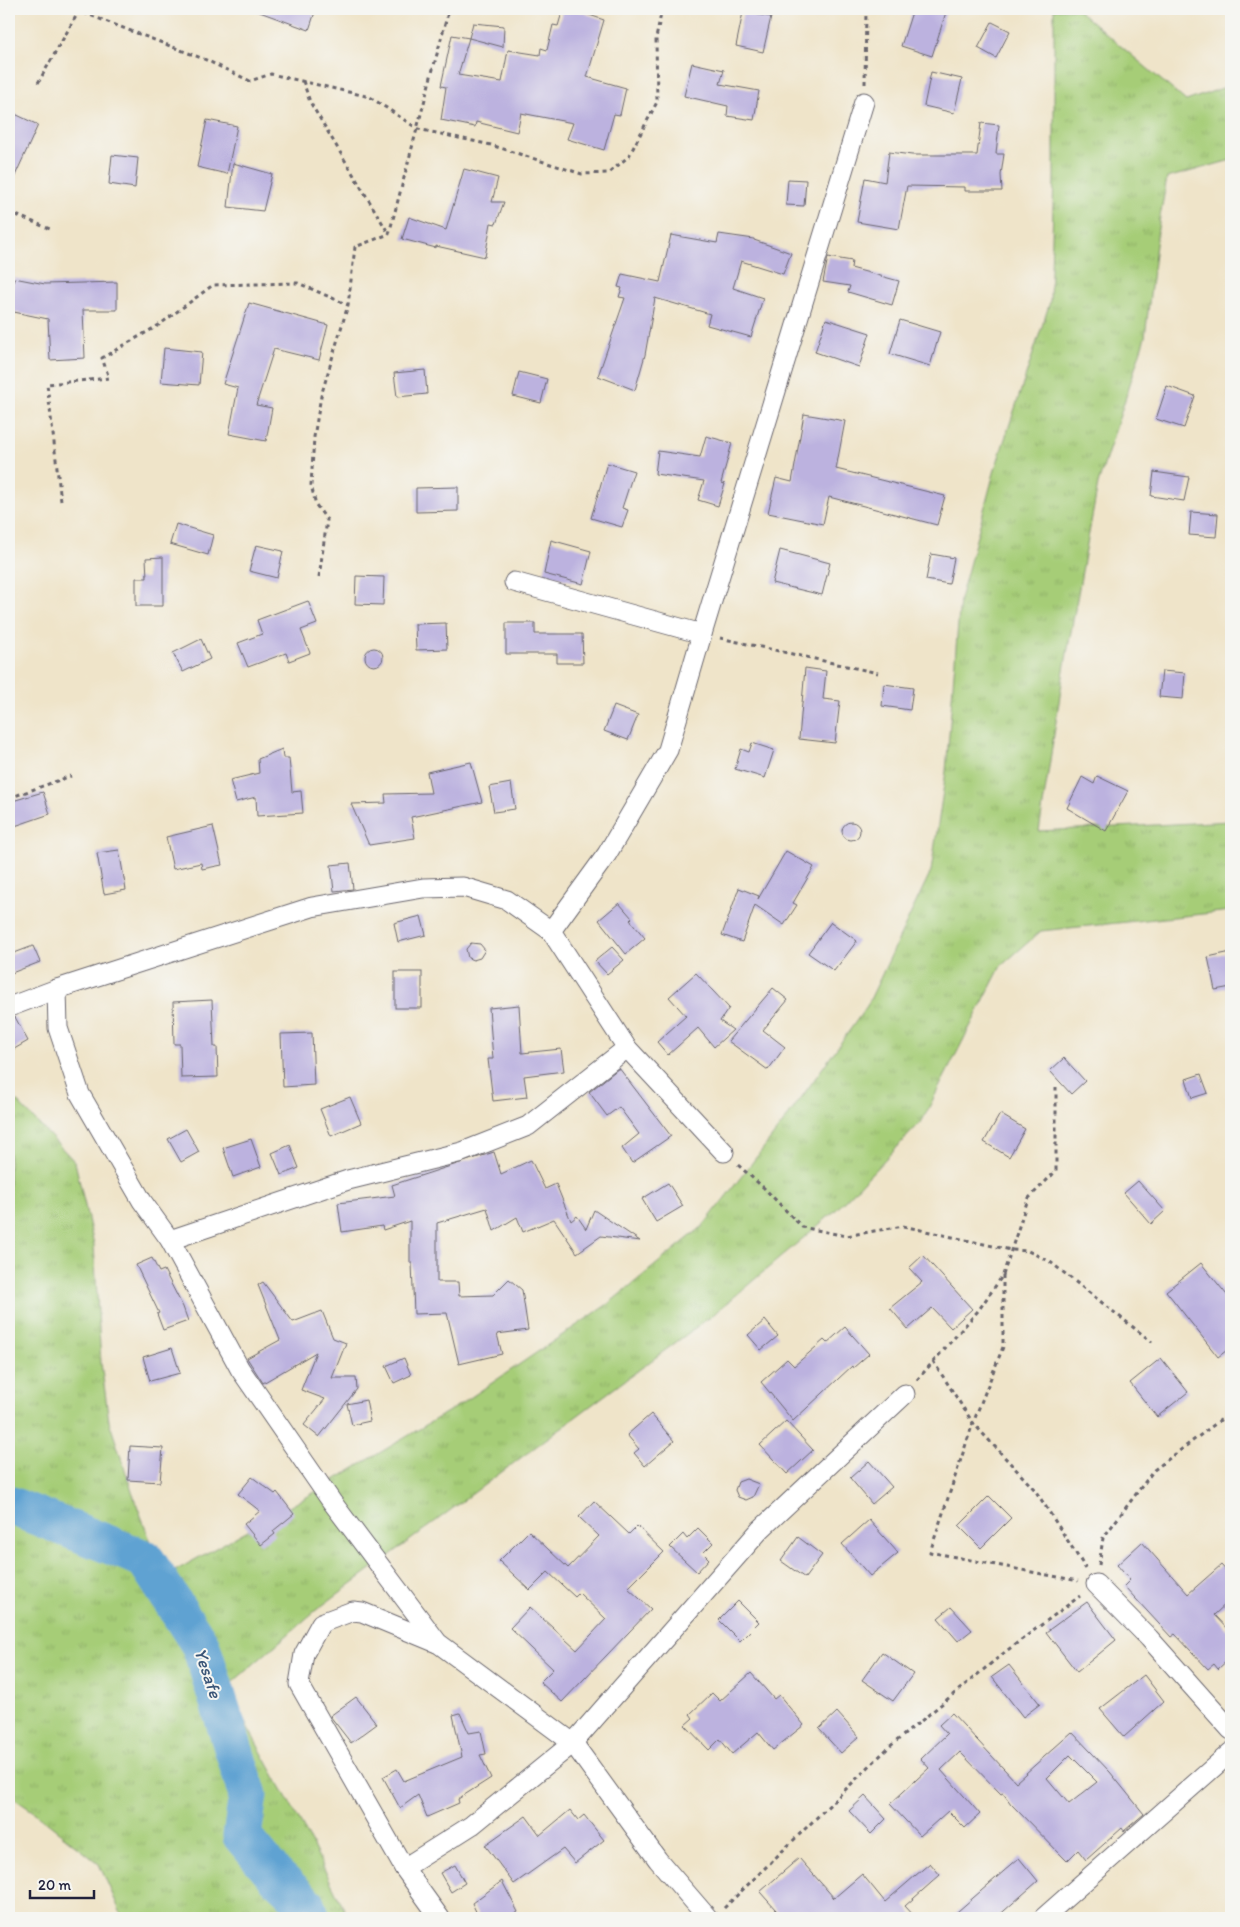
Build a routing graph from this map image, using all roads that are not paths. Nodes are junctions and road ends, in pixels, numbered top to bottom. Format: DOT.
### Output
graph roads {
  1 [pos="864,102"];
  2 [pos="514,582"];
  3 [pos="702,634"];
  4 [pos="551,931"];
  5 [pos="57,989"];
  6 [pos="9,1007"];
  7 [pos="627,1048"];
  8 [pos="724,1152"];
  9 [pos="170,1240"];
  10 [pos="905,1394"];
  11 [pos="1096,1584"];
  12 [pos="438,1643"];
  13 [pos="1231,1730"];
  14 [pos="572,1742"];
  15 [pos="1231,1752"];
  16 [pos="404,1868"];
  17 [pos="714,1915"];
  18 [pos="440,1918"];
  19 [pos="1043,1918"];
  1 -- 3 [label="street"];
  2 -- 3 [label="street"];
  3 -- 4 [label="street"];
  4 -- 5 [label="street"];
  4 -- 7 [label="street"];
  5 -- 6 [label="street"];
  5 -- 9 [label="street"];
  7 -- 8 [label="street"];
  7 -- 9 [label="street"];
  9 -- 12 [label="street"];
  10 -- 14 [label="street"];
  11 -- 13 [label="street"];
  12 -- 14 [label="street"];
  12 -- 16 [label="street"];
  14 -- 16 [label="street"];
  14 -- 17 [label="street"];
  15 -- 19 [label="street"];
  16 -- 18 [label="street"];
}
